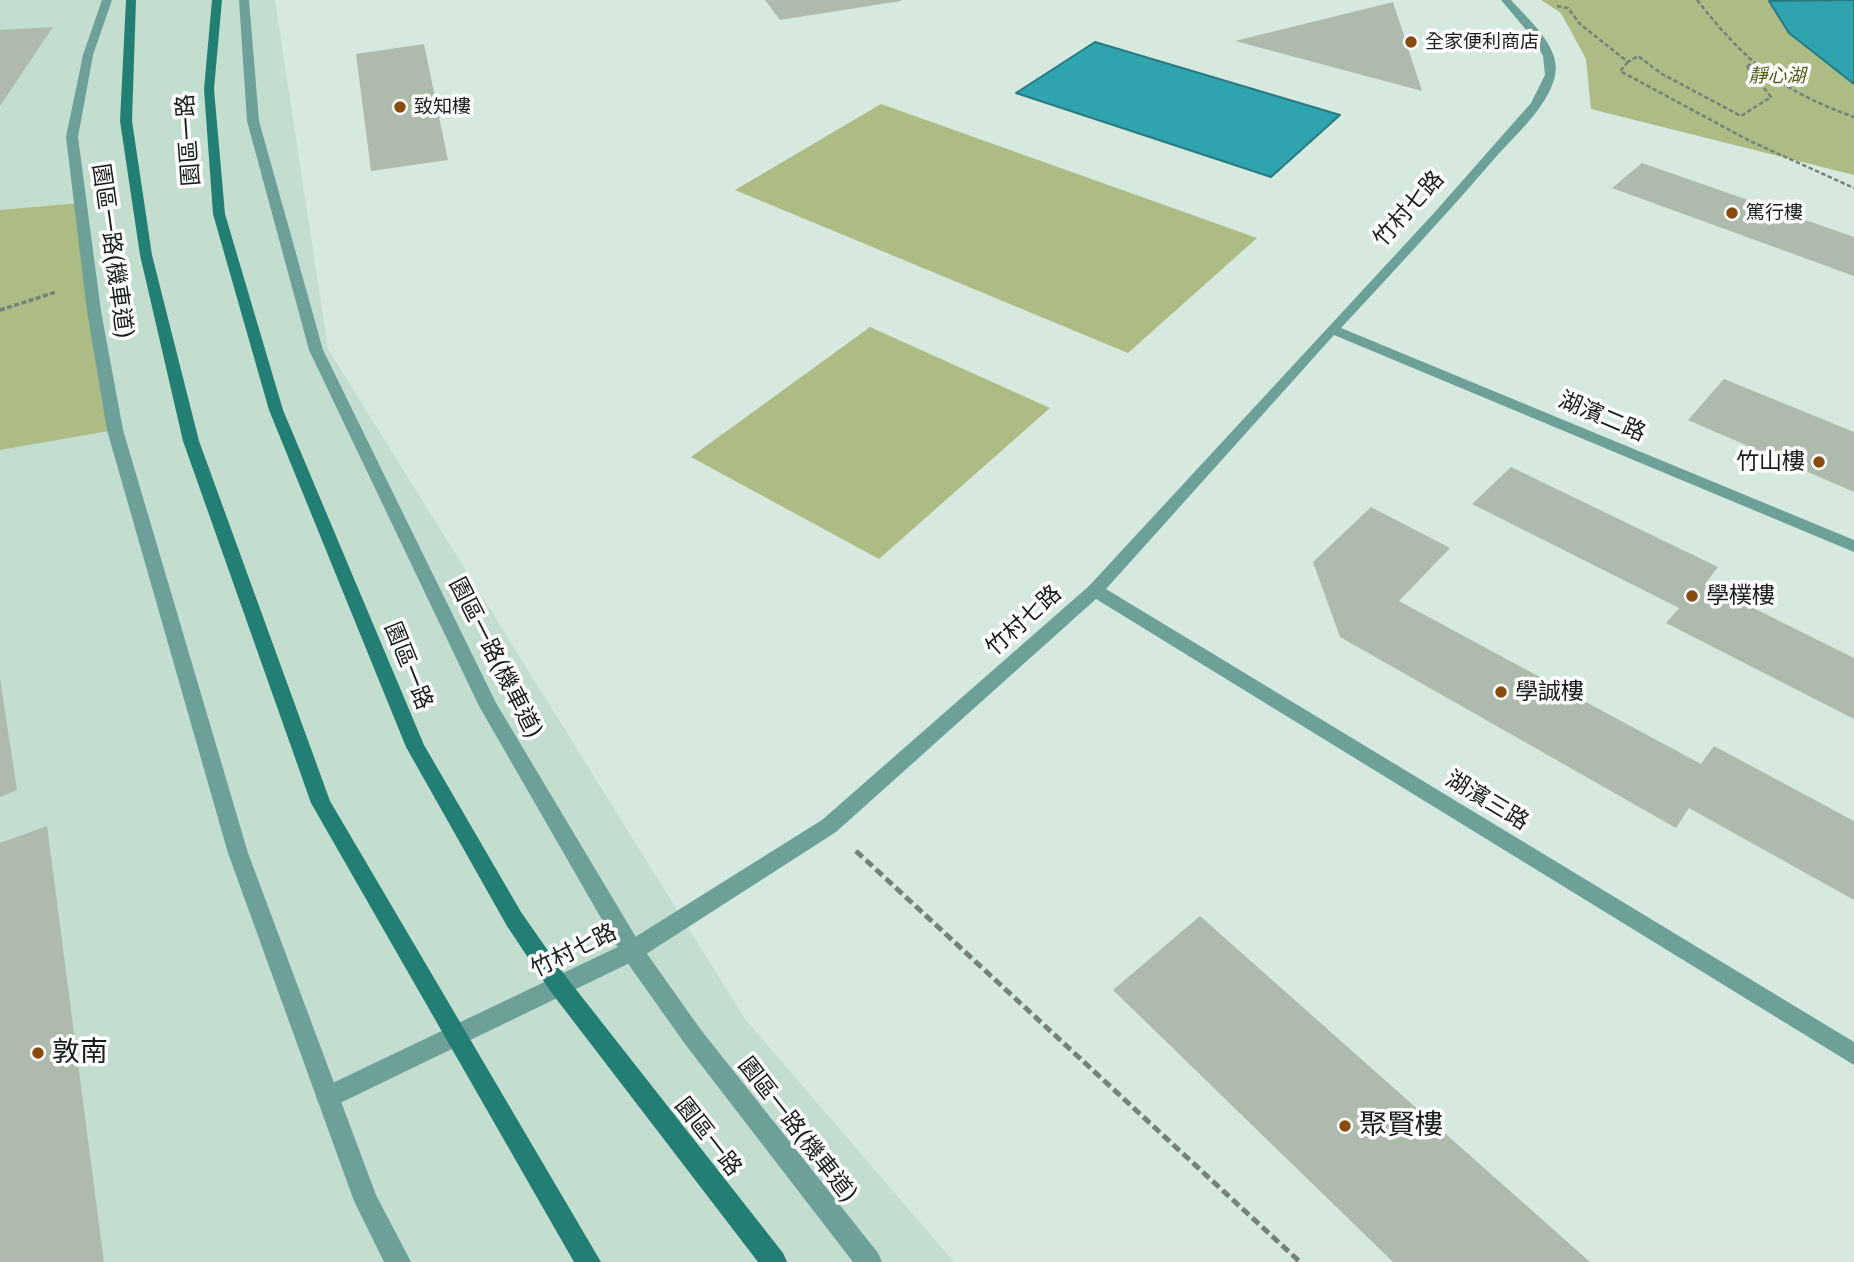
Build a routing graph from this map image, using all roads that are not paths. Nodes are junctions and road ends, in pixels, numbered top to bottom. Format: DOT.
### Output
graph roads {
  1 [pos="107,0"];
  2 [pos="131,0"];
  3 [pos="217,0"];
  4 [pos="244,0"];
  5 [pos="1506,0"];
  6 [pos="1332,328"];
  7 [pos="1854,547"];
  8 [pos="1095,590"];
  9 [pos="632,951"];
  10 [pos="559,985"];
  11 [pos="455,1037"];
  12 [pos="1854,1054"];
  13 [pos="328,1097"];
  14 [pos="398,1262"];
  15 [pos="588,1262"];
  16 [pos="774,1262"];
  17 [pos="869,1262"];
  1 -- 13 [label="street, 園區一路(機車道)"];
  2 -- 11 [label="street"];
  3 -- 10 [label="street, 園區一路"];
  4 -- 9 [label="street, 園區一路(機車道)"];
  5 -- 6 [label="street, 竹村七路"];
  6 -- 7 [label="street, 湖濱二路"];
  6 -- 8 [label="street, 竹村七路"];
  8 -- 9 [label="street, 竹村七路"];
  8 -- 12 [label="street, 湖濱三路"];
  9 -- 10 [label="street, 竹村七路"];
  9 -- 17 [label="street, 園區一路(機車道)"];
  10 -- 11 [label="street, 竹村七路"];
  10 -- 16 [label="street, 園區一路"];
  11 -- 13 [label="street, 竹村七路"];
  11 -- 15 [label="street"];
  13 -- 14 [label="street, 園區一路(機車道)"];
}
